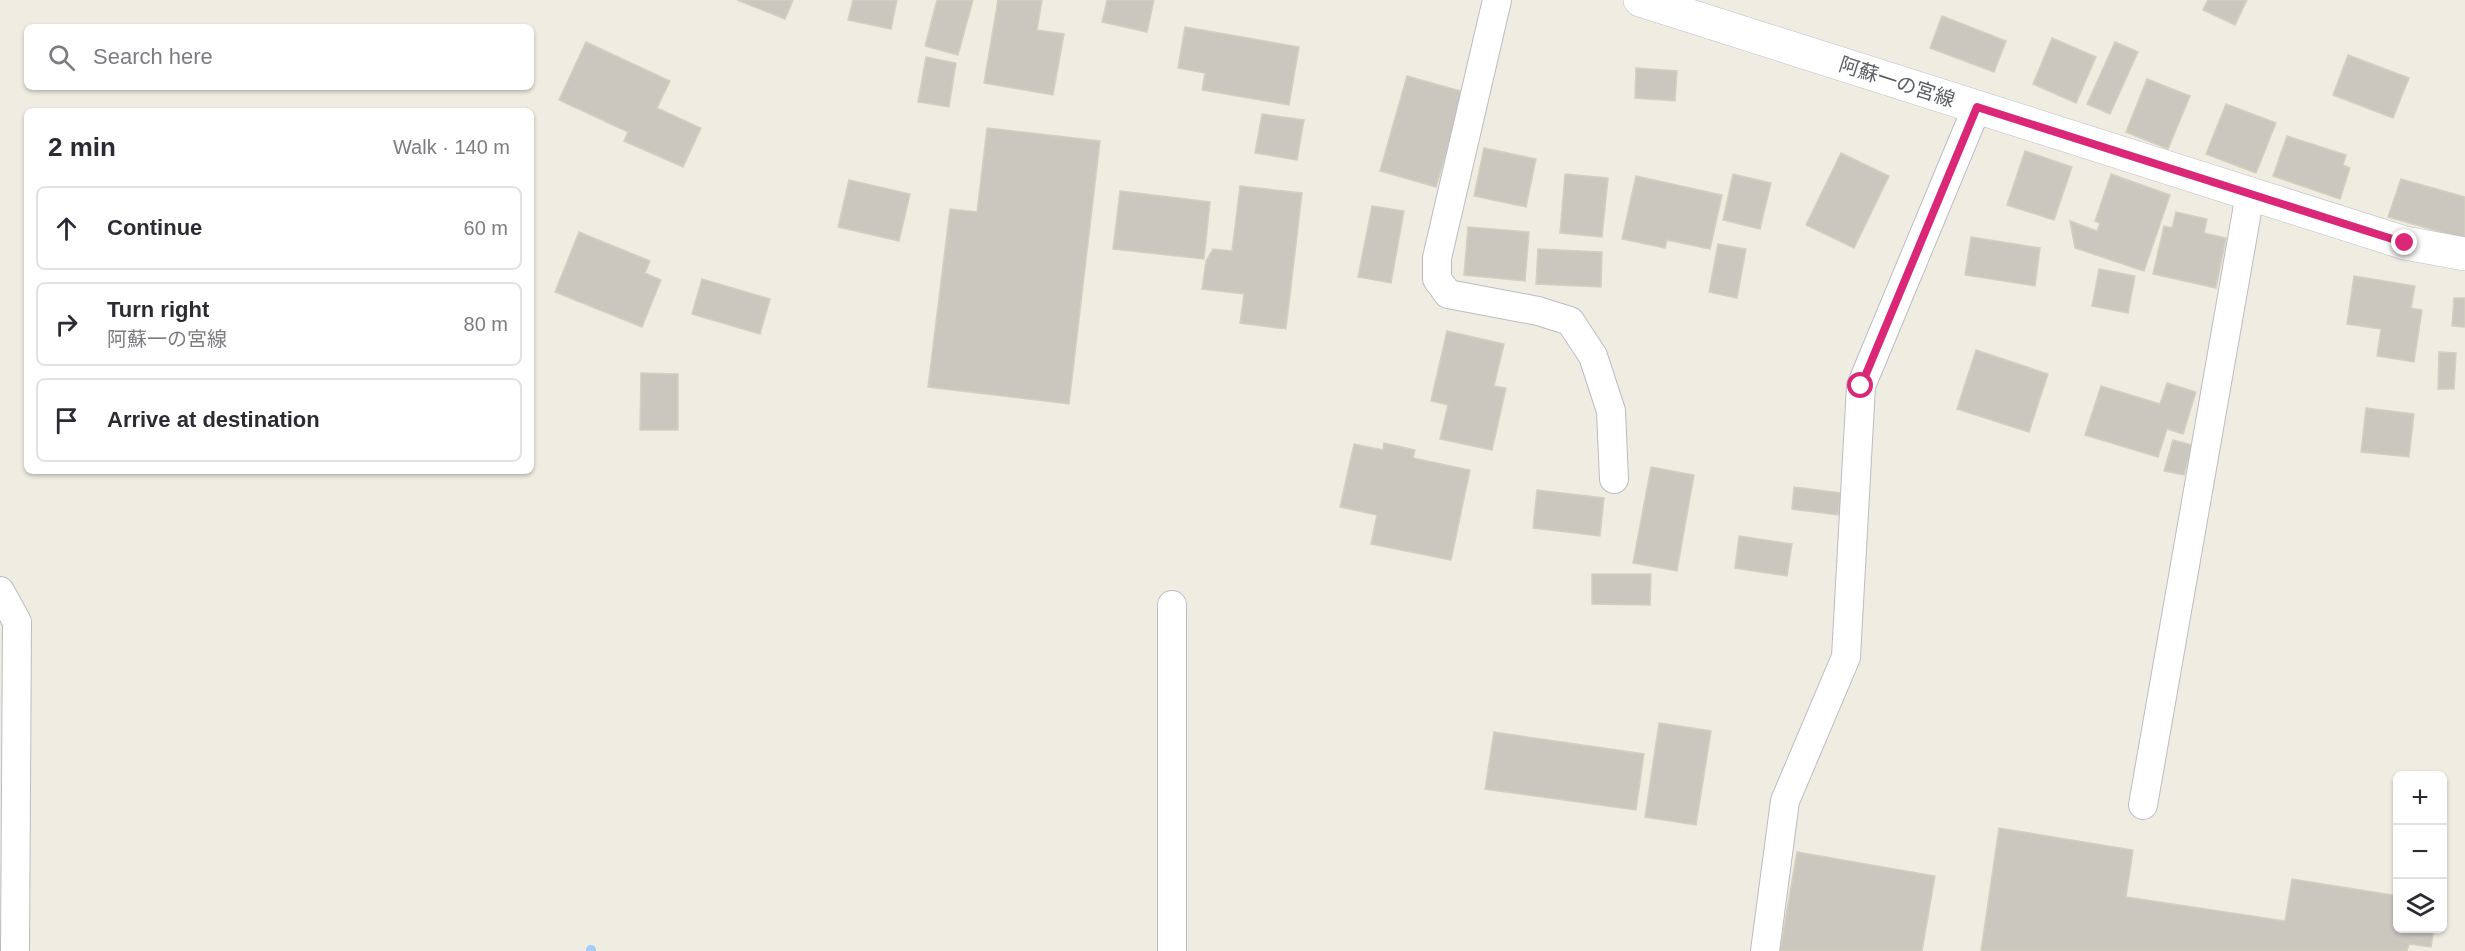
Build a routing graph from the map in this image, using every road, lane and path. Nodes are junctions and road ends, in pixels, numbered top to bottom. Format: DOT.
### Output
graph roads {
  1 [pos="1497,0"];
  2 [pos="1640,0"];
  3 [pos="1977,107"];
  4 [pos="2250,194"];
  5 [pos="2465,254"];
  6 [pos="1614,479"];
  7 [pos="0,591"];
  8 [pos="1172,605"];
  9 [pos="2144,804"];
  10 [pos="15,951"];
  11 [pos="1172,951"];
  12 [pos="1765,951"];
  1 -- 6 [label="street"];
  2 -- 3 [label="main road, 阿蘇一の宮線"];
  3 -- 4 [label="main road, 阿蘇一の宮線"];
  3 -- 12 [label="street"];
  4 -- 5 [label="main road, 阿蘇一の宮線"];
  4 -- 9 [label="street"];
  7 -- 10 [label="street"];
  8 -- 11 [label="street"];
}
